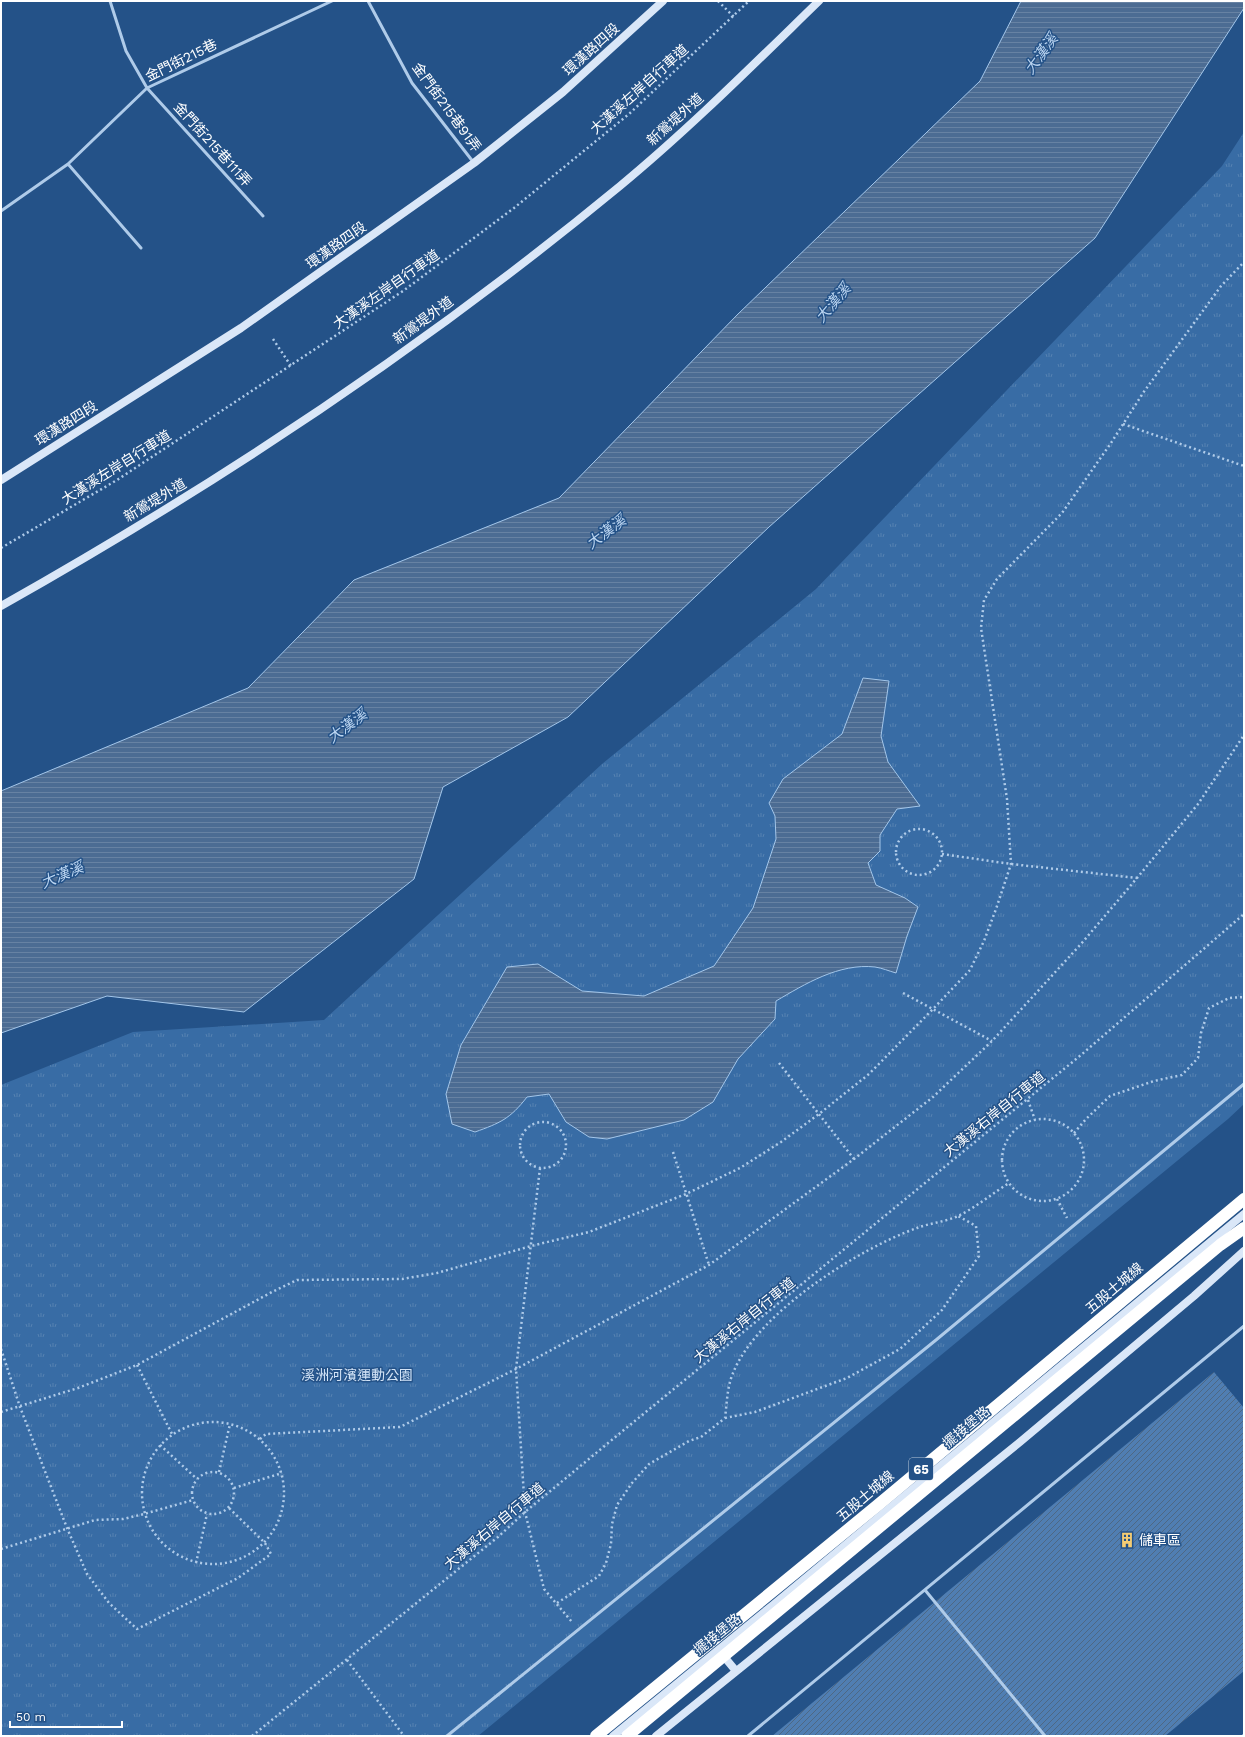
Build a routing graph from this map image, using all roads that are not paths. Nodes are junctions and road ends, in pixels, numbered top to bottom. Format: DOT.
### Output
graph roads {
  1 [pos="110,1"];
  2 [pos="332,1"];
  3 [pos="368,1"];
  4 [pos="663,1"];
  5 [pos="818,1"];
  6 [pos="147,88"];
  7 [pos="474,163"];
  8 [pos="68,164"];
  9 [pos="1,211"];
  10 [pos="263,216"];
  11 [pos="141,248"];
  12 [pos="1,480"];
  13 [pos="1,606"];
  14 [pos="1244,1084"];
  15 [pos="1244,1199"];
  16 [pos="1244,1214"];
  17 [pos="1244,1228"];
  18 [pos="1244,1251"];
  19 [pos="1244,1326"];
  20 [pos="925,1590"];
  21 [pos="718,1650"];
  22 [pos="736,1671"];
  23 [pos="447,1736"];
  24 [pos="596,1736"];
  25 [pos="613,1736"];
  26 [pos="627,1736"];
  27 [pos="656,1736"];
  28 [pos="748,1736"];
  29 [pos="1045,1736"];
  1 -- 6 [label="lane, 金門街215巷111弄"];
  2 -- 6 [label="lane, 金門街215巷"];
  3 -- 7 [label="lane, 金門街215巷91弄"];
  4 -- 7 [label="street, 環漢路四段"];
  5 -- 13 [label="street, 新鶯堤外道"];
  6 -- 8 [label="lane, 金門街215巷"];
  6 -- 10 [label="lane, 金門街215巷111弄"];
  7 -- 12 [label="street, 環漢路四段"];
  8 -- 9 [label="lane, 金門街215巷"];
  8 -- 11 [label="lane"];
  14 -- 23 [label="lane"];
  15 -- 24 [label="highway, 五股土城線 / 65"];
  16 -- 21 [label="street, 擺接堡路"];
  17 -- 26 [label="highway, 65, bridge"];
  18 -- 22 [label="street"];
  19 -- 20 [label="lane"];
  20 -- 28 [label="lane"];
  20 -- 29 [label="lane"];
  21 -- 22 [label="street"];
  21 -- 25 [label="street, 擺接堡路"];
  22 -- 27 [label="street"];
}
